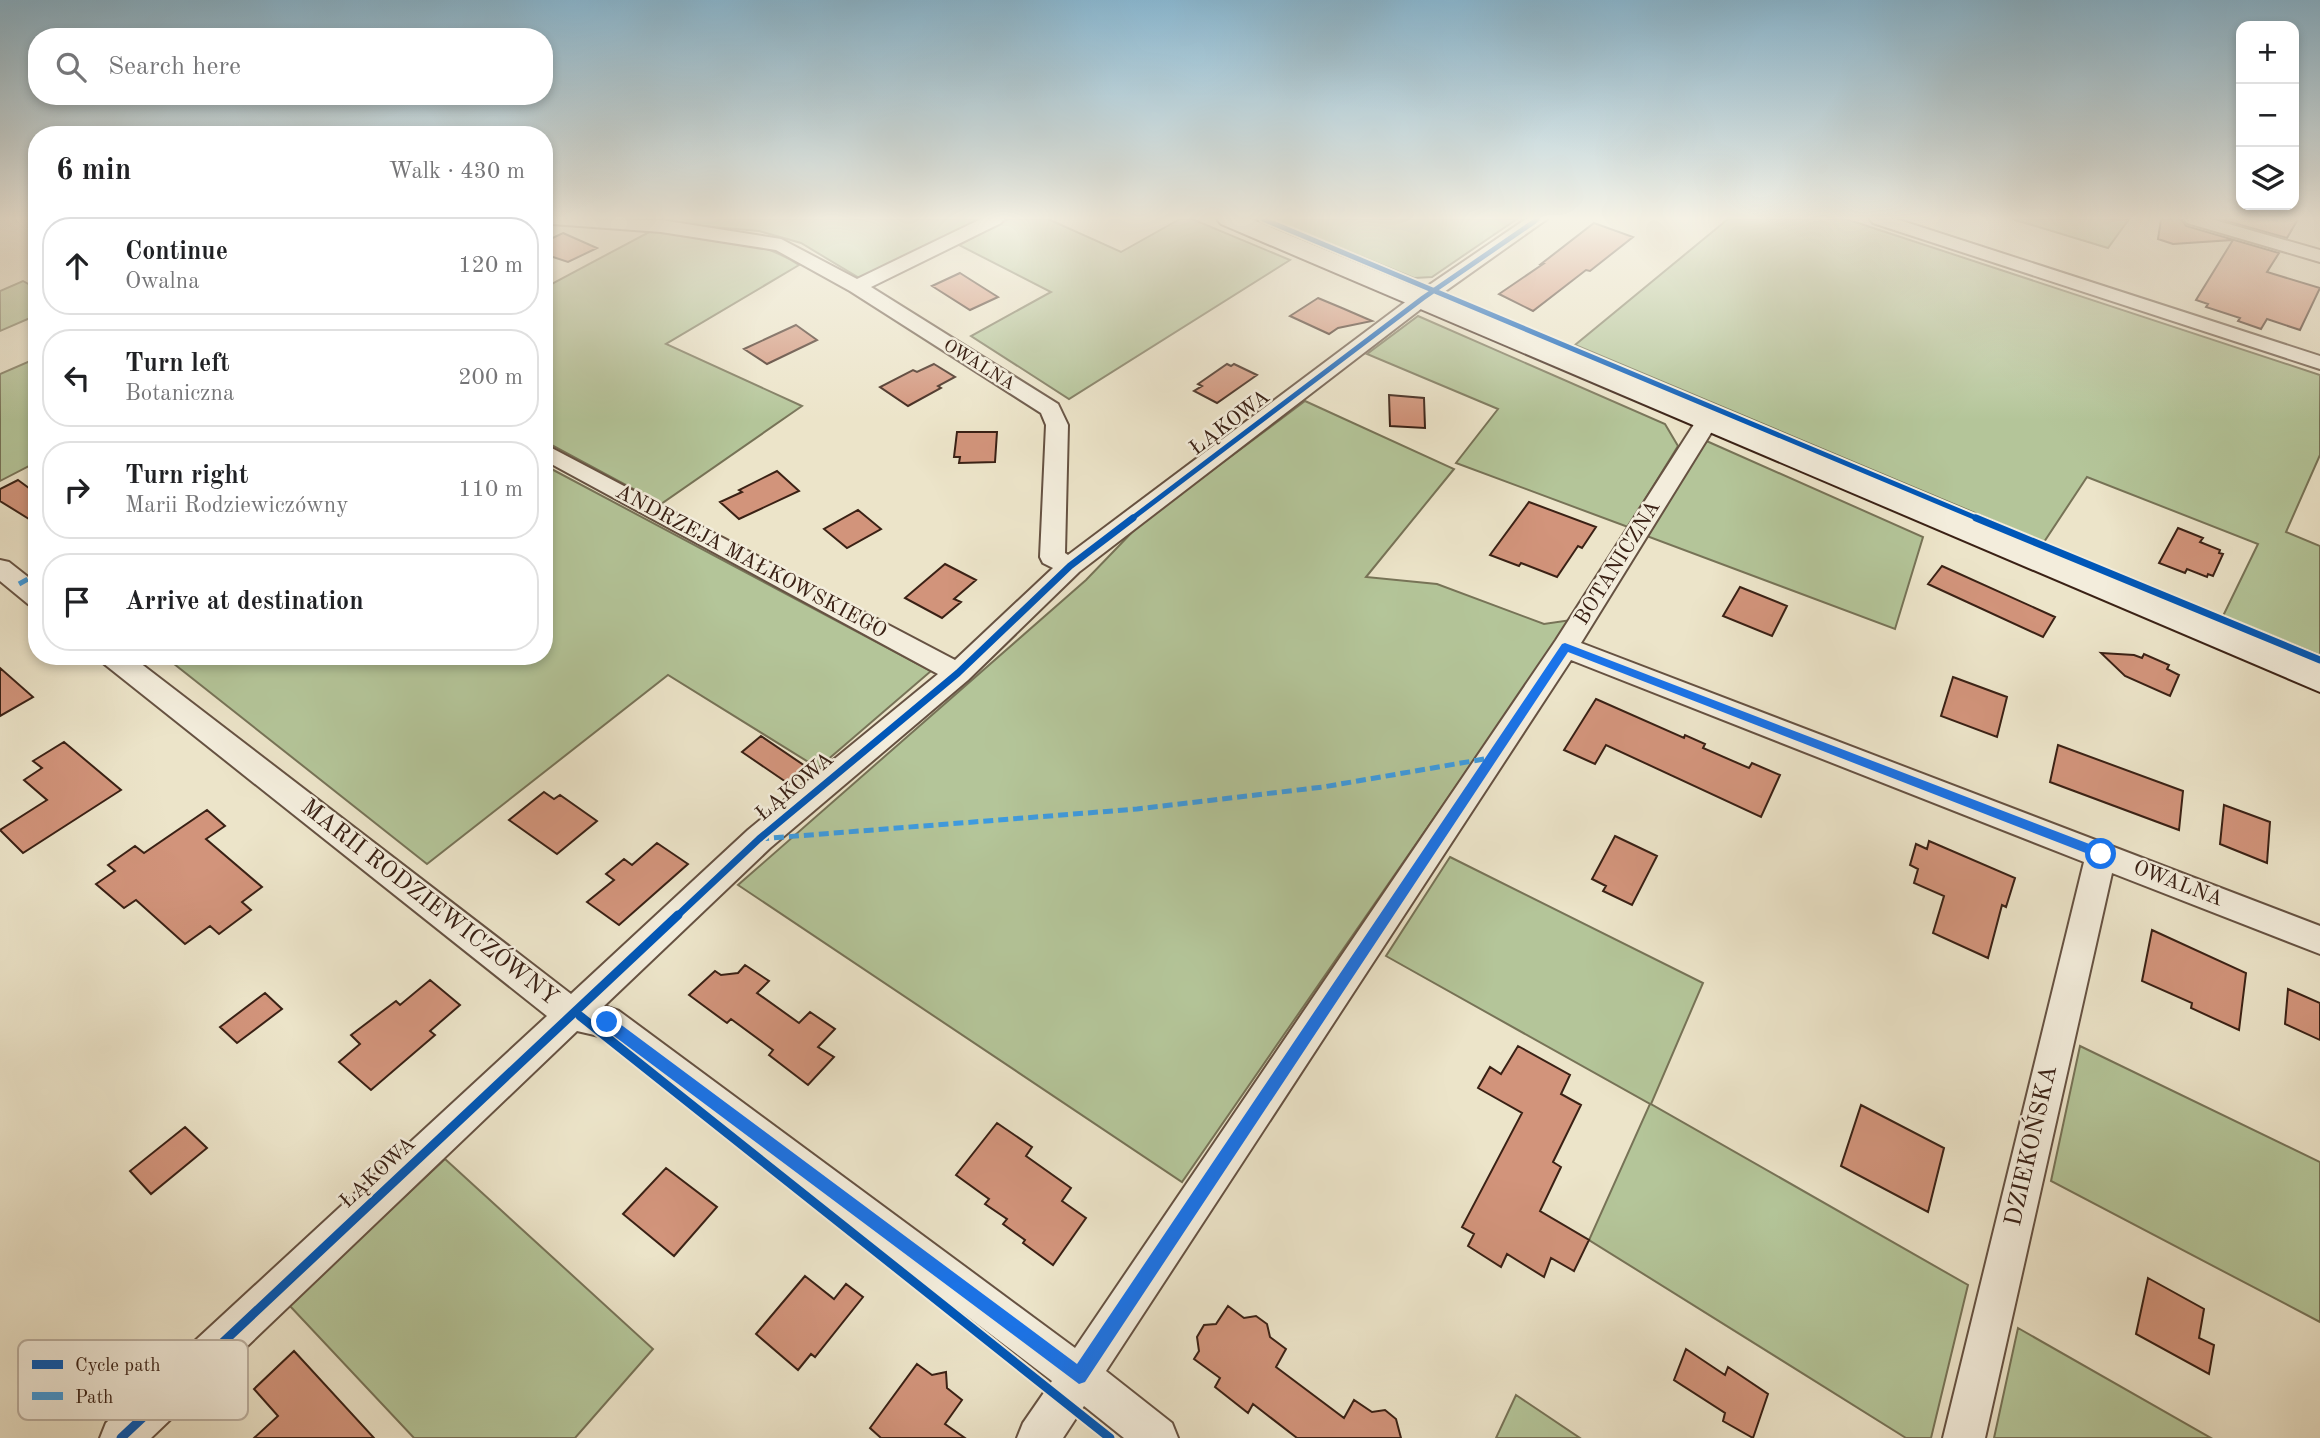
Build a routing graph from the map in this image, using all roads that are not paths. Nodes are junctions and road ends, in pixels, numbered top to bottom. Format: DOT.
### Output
graph roads {
  1 [pos="1394,286"];
  2 [pos="1440,286"];
  3 [pos="2085,286"];
  4 [pos="857,287"];
  5 [pos="1423,298"];
  6 [pos="2320,363"];
  7 [pos="1708,420"];
  8 [pos="553,456"];
  9 [pos="1070,566"];
  10 [pos="1565,647"];
  11 [pos="124,665"];
  12 [pos="958,673"];
  13 [pos="2320,678"];
  14 [pos="2101,854"];
  15 [pos="2320,940"];
  16 [pos="572,1014"];
  17 [pos="225,1340"];
  18 [pos="1079,1376"];
  19 [pos="140,1420"];
  20 [pos="121,1438"];
  21 [pos="1038,1438"];
  22 [pos="1157,1438"];
  23 [pos="1964,1438"];
  1 -- 5 [label="main road"];
  2 -- 5 [label="street, ŁĄKOWA"];
  3 -- 6 [label="street"];
  4 -- 9 [label="street, OWALNA"];
  5 -- 7 [label="main road"];
  5 -- 9 [label="street, ŁĄKOWA"];
  7 -- 10 [label="street, BOTANICZNA"];
  7 -- 13 [label="main road"];
  8 -- 12 [label="street, ANDRZEJA MAŁKOWSKIEGO"];
  9 -- 12 [label="street, ŁĄKOWA"];
  10 -- 14 [label="street, OWALNA"];
  10 -- 18 [label="street, BOTANICZNA"];
  11 -- 16 [label="street, MARII RODZIEWICZÓWNY"];
  12 -- 16 [label="street, ŁĄKOWA"];
  14 -- 15 [label="street, OWALNA"];
  14 -- 23 [label="street, DZIEKOŃSKA"];
  16 -- 17 [label="street, ŁĄKOWA"];
  16 -- 18 [label="street, MARII RODZIEWICZÓWNY"];
  18 -- 21 [label="street, BOTANICZNA"];
  18 -- 22 [label="street, MARII RODZIEWICZÓWNY"];
  19 -- 20 [label="street, ŁĄKOWA"];
}
